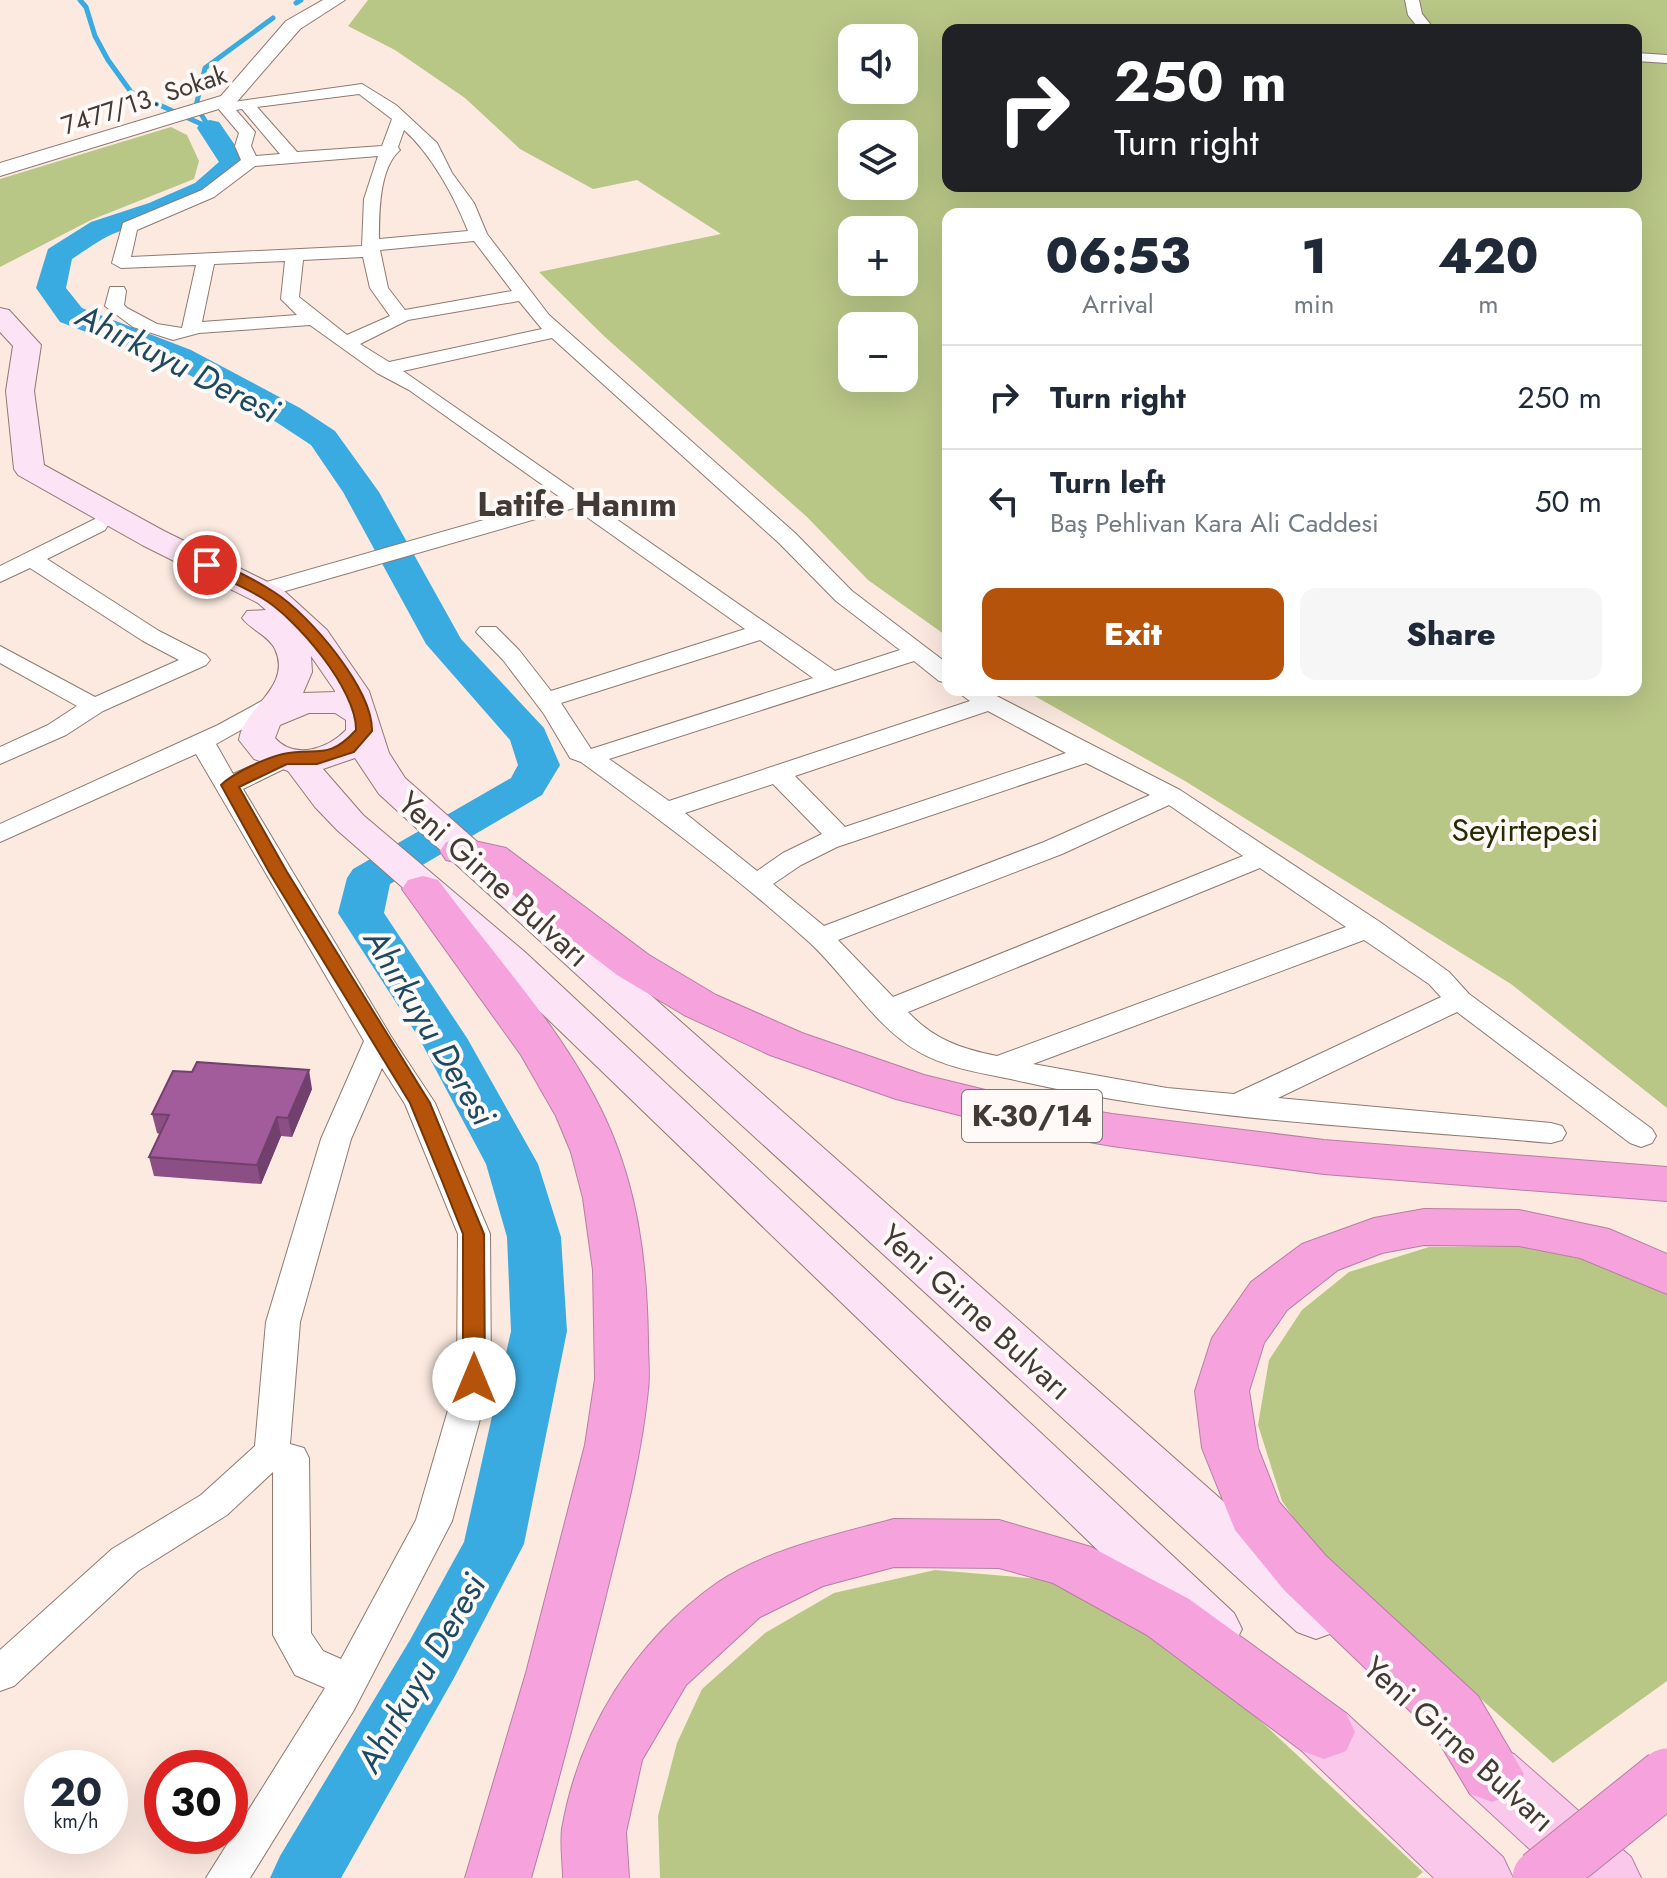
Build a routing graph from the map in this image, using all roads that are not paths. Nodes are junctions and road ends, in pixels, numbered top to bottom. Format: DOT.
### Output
graph roads {
  1 [pos="336,0"];
  2 [pos="1412,0"];
  3 [pos="1423,24"];
  4 [pos="1642,57"];
  5 [pos="1667,59"];
  6 [pos="246,104"];
  7 [pos="216,108"];
  8 [pos="400,119"];
  9 [pos="392,150"];
  10 [pos="293,158"];
  11 [pos="250,161"];
  12 [pos="0,172"];
  13 [pos="479,235"];
  14 [pos="372,248"];
  15 [pos="294,256"];
  16 [pos="206,260"];
  17 [pos="117,291"];
  18 [pos="524,295"];
  19 [pos="0,316"];
  20 [pos="400,316"];
  21 [pos="313,319"];
  22 [pos="192,328"];
  23 [pos="555,332"];
  24 [pos="345,343"];
  25 [pos="384,369"];
  26 [pos="0,431"];
  27 [pos="575,501"];
  28 [pos="97,525"];
  29 [pos="30,558"];
  30 [pos="0,575"];
  31 [pos="260,591"];
  32 [pos="764,631"];
  33 [pos="488,632"];
  34 [pos="0,653"];
  35 [pos="916,653"];
  36 [pos="942,672"];
  37 [pos="833,681"];
  38 [pos="978,697"];
  39 [pos="546,700"];
  40 [pos="94,706"];
  41 [pos="270,710"];
  42 [pos="361,722"];
  43 [pos="202,742"];
  44 [pos="1089,754"];
  45 [pos="0,756"];
  46 [pos="590,757"];
  47 [pos="292,760"];
  48 [pos="778,774"];
  49 [pos="230,785"];
  50 [pos="1171,795"];
  51 [pos="666,811"];
  52 [pos="0,834"];
  53 [pos="840,837"];
  54 [pos="461,851"];
  55 [pos="1265,857"];
  56 [pos="415,882"];
  57 [pos="756,884"];
  58 [pos="1370,928"];
  59 [pos="820,937"];
  60 [pos="1459,1000"];
  61 [pos="890,1009"];
  62 [pos="379,1041"];
  63 [pos="1000,1066"];
  64 [pos="1240,1103"];
  65 [pos="1551,1133"];
  66 [pos="1641,1136"];
  67 [pos="1667,1184"];
  68 [pos="1667,1275"];
  69 [pos="272,1452"];
  70 [pos="0,1674"];
  71 [pos="348,1681"];
  72 [pos="1324,1732"];
  73 [pos="1492,1774"];
  74 [pos="1667,1777"];
  75 [pos="227,1878"];
  76 [pos="498,1878"];
  77 [pos="596,1878"];
  78 [pos="1480,1878"];
  79 [pos="1541,1878"];
  80 [pos="1608,1878"];
  1 -- 7 [label="street, 7477/13. Sokak"];
  2 -- 3 [label="street"];
  4 -- 5 [label="street"];
  6 -- 7 [label="street"];
  6 -- 8 [label="street"];
  6 -- 10 [label="street"];
  7 -- 11 [label="street"];
  7 -- 12 [label="street, 7477/13. Sokak"];
  8 -- 9 [label="street"];
  8 -- 13 [label="street"];
  9 -- 10 [label="street"];
  9 -- 14 [label="street"];
  10 -- 11 [label="street"];
  11 -- 16 [label="street"];
  13 -- 14 [label="street"];
  13 -- 18 [label="street"];
  14 -- 15 [label="street"];
  14 -- 20 [label="street"];
  15 -- 16 [label="street"];
  15 -- 21 [label="street"];
  16 -- 22 [label="street"];
  17 -- 22 [label="street"];
  18 -- 20 [label="street"];
  18 -- 23 [label="street"];
  19 -- 31 [label="main road, Yeni Girne Bulvarı"];
  20 -- 24 [label="street"];
  21 -- 22 [label="street"];
  21 -- 24 [label="street"];
  23 -- 25 [label="street"];
  23 -- 35 [label="street"];
  24 -- 25 [label="street"];
  25 -- 27 [label="street"];
  26 -- 28 [label="main road"];
  27 -- 31 [label="street"];
  27 -- 32 [label="street"];
  28 -- 29 [label="street"];
  28 -- 41 [label="main road"];
  29 -- 30 [label="street"];
  29 -- 40 [label="street"];
  31 -- 42 [label="main road, Yeni Girne Bulvarı"];
  32 -- 37 [label="street"];
  32 -- 39 [label="street"];
  33 -- 39 [label="street"];
  34 -- 40 [label="street"];
  35 -- 36 [label="street"];
  35 -- 37 [label="street"];
  37 -- 46 [label="street"];
  38 -- 44 [label="street"];
  38 -- 48 [label="street"];
  39 -- 46 [label="street"];
  40 -- 45 [label="street"];
  41 -- 42 [label="main road"];
  41 -- 43 [label="street"];
  41 -- 47 [label="main road, Yeni Girne Bulvarı"];
  42 -- 47 [label="main road"];
  42 -- 54 [label="main road, Yeni Girne Bulvarı / K-30/14"];
  43 -- 49 [label="street"];
  43 -- 52 [label="street"];
  44 -- 50 [label="street"];
  44 -- 53 [label="street"];
  46 -- 51 [label="street"];
  47 -- 49 [label="street"];
  47 -- 56 [label="main road, Yeni Girne Bulvarı"];
  48 -- 51 [label="street"];
  48 -- 53 [label="street"];
  49 -- 62 [label="street"];
  50 -- 55 [label="street"];
  50 -- 59 [label="street"];
  51 -- 57 [label="street"];
  53 -- 57 [label="street"];
  54 -- 67 [label="highway, K-30/14"];
  54 -- 73 [label="main road, Yeni Girne Bulvarı"];
  55 -- 58 [label="street"];
  55 -- 61 [label="street"];
  56 -- 72 [label="main road, Yeni Girne Bulvarı"];
  56 -- 76 [label="highway"];
  57 -- 59 [label="street"];
  58 -- 60 [label="street"];
  58 -- 63 [label="street"];
  59 -- 61 [label="street"];
  60 -- 64 [label="street"];
  60 -- 66 [label="street"];
  61 -- 63 [label="street"];
  62 -- 69 [label="street"];
  62 -- 71 [label="street"];
  63 -- 64 [label="street"];
  64 -- 65 [label="street"];
  68 -- 73 [label="highway"];
  69 -- 70 [label="street"];
  69 -- 71 [label="street"];
  71 -- 75 [label="street"];
  72 -- 77 [label="highway"];
  72 -- 78 [label="main road, Yeni Girne Bulvarı"];
  73 -- 80 [label="main road, Yeni Girne Bulvarı"];
  74 -- 79 [label="highway, bridge"];
}
